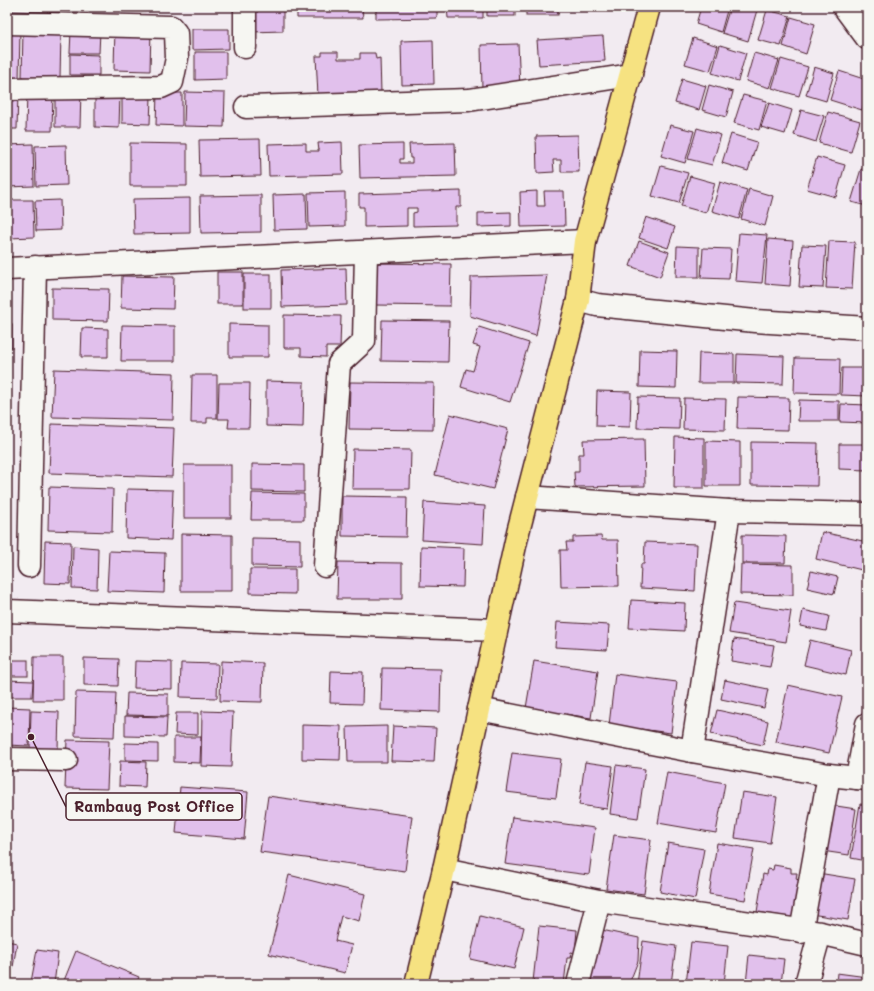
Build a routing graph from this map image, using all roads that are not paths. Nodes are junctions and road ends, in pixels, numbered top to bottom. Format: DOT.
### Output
graph roads {
  1 [pos="245,7"];
  2 [pos="649,7"];
  3 [pos="844,7"];
  4 [pos="7,23"];
  5 [pos="867,38"];
  6 [pos="245,47"];
  7 [pos="631,75"];
  8 [pos="7,89"];
  9 [pos="246,107"];
  10 [pos="585,241"];
  11 [pos="366,252"];
  12 [pos="34,267"];
  13 [pos="7,269"];
  14 [pos="578,300"];
  15 [pos="867,328"];
  16 [pos="527,497"];
  17 [pos="729,511"];
  18 [pos="867,514"];
  19 [pos="29,566"];
  20 [pos="325,566"];
  21 [pos="7,611"];
  22 [pos="496,630"];
  23 [pos="479,709"];
  24 [pos="867,724"];
  25 [pos="692,752"];
  26 [pos="7,758"];
  27 [pos="66,760"];
  28 [pos="829,775"];
  29 [pos="862,779"];
  30 [pos="444,869"];
  31 [pos="599,901"];
  32 [pos="810,932"];
  33 [pos="867,944"];
  34 [pos="416,984"];
  35 [pos="578,984"];
  36 [pos="806,984"];
  1 -- 6 [label="street"];
  2 -- 7 [label="main road"];
  3 -- 5 [label="street"];
  4 -- 8 [label="street"];
  7 -- 9 [label="street"];
  7 -- 10 [label="main road"];
  10 -- 11 [label="street"];
  10 -- 14 [label="main road"];
  11 -- 12 [label="street"];
  11 -- 20 [label="street"];
  12 -- 13 [label="street"];
  12 -- 19 [label="street"];
  14 -- 15 [label="street"];
  14 -- 16 [label="main road"];
  16 -- 17 [label="street"];
  16 -- 22 [label="main road"];
  17 -- 18 [label="street"];
  17 -- 25 [label="street"];
  21 -- 22 [label="street"];
  22 -- 23 [label="main road"];
  23 -- 25 [label="street"];
  23 -- 30 [label="main road"];
  24 -- 29 [label="street"];
  25 -- 28 [label="street"];
  26 -- 27 [label="street"];
  28 -- 29 [label="street"];
  28 -- 32 [label="street"];
  30 -- 31 [label="street"];
  30 -- 34 [label="main road"];
  31 -- 32 [label="street"];
  31 -- 35 [label="street"];
  32 -- 33 [label="street"];
  32 -- 36 [label="street"];
}
